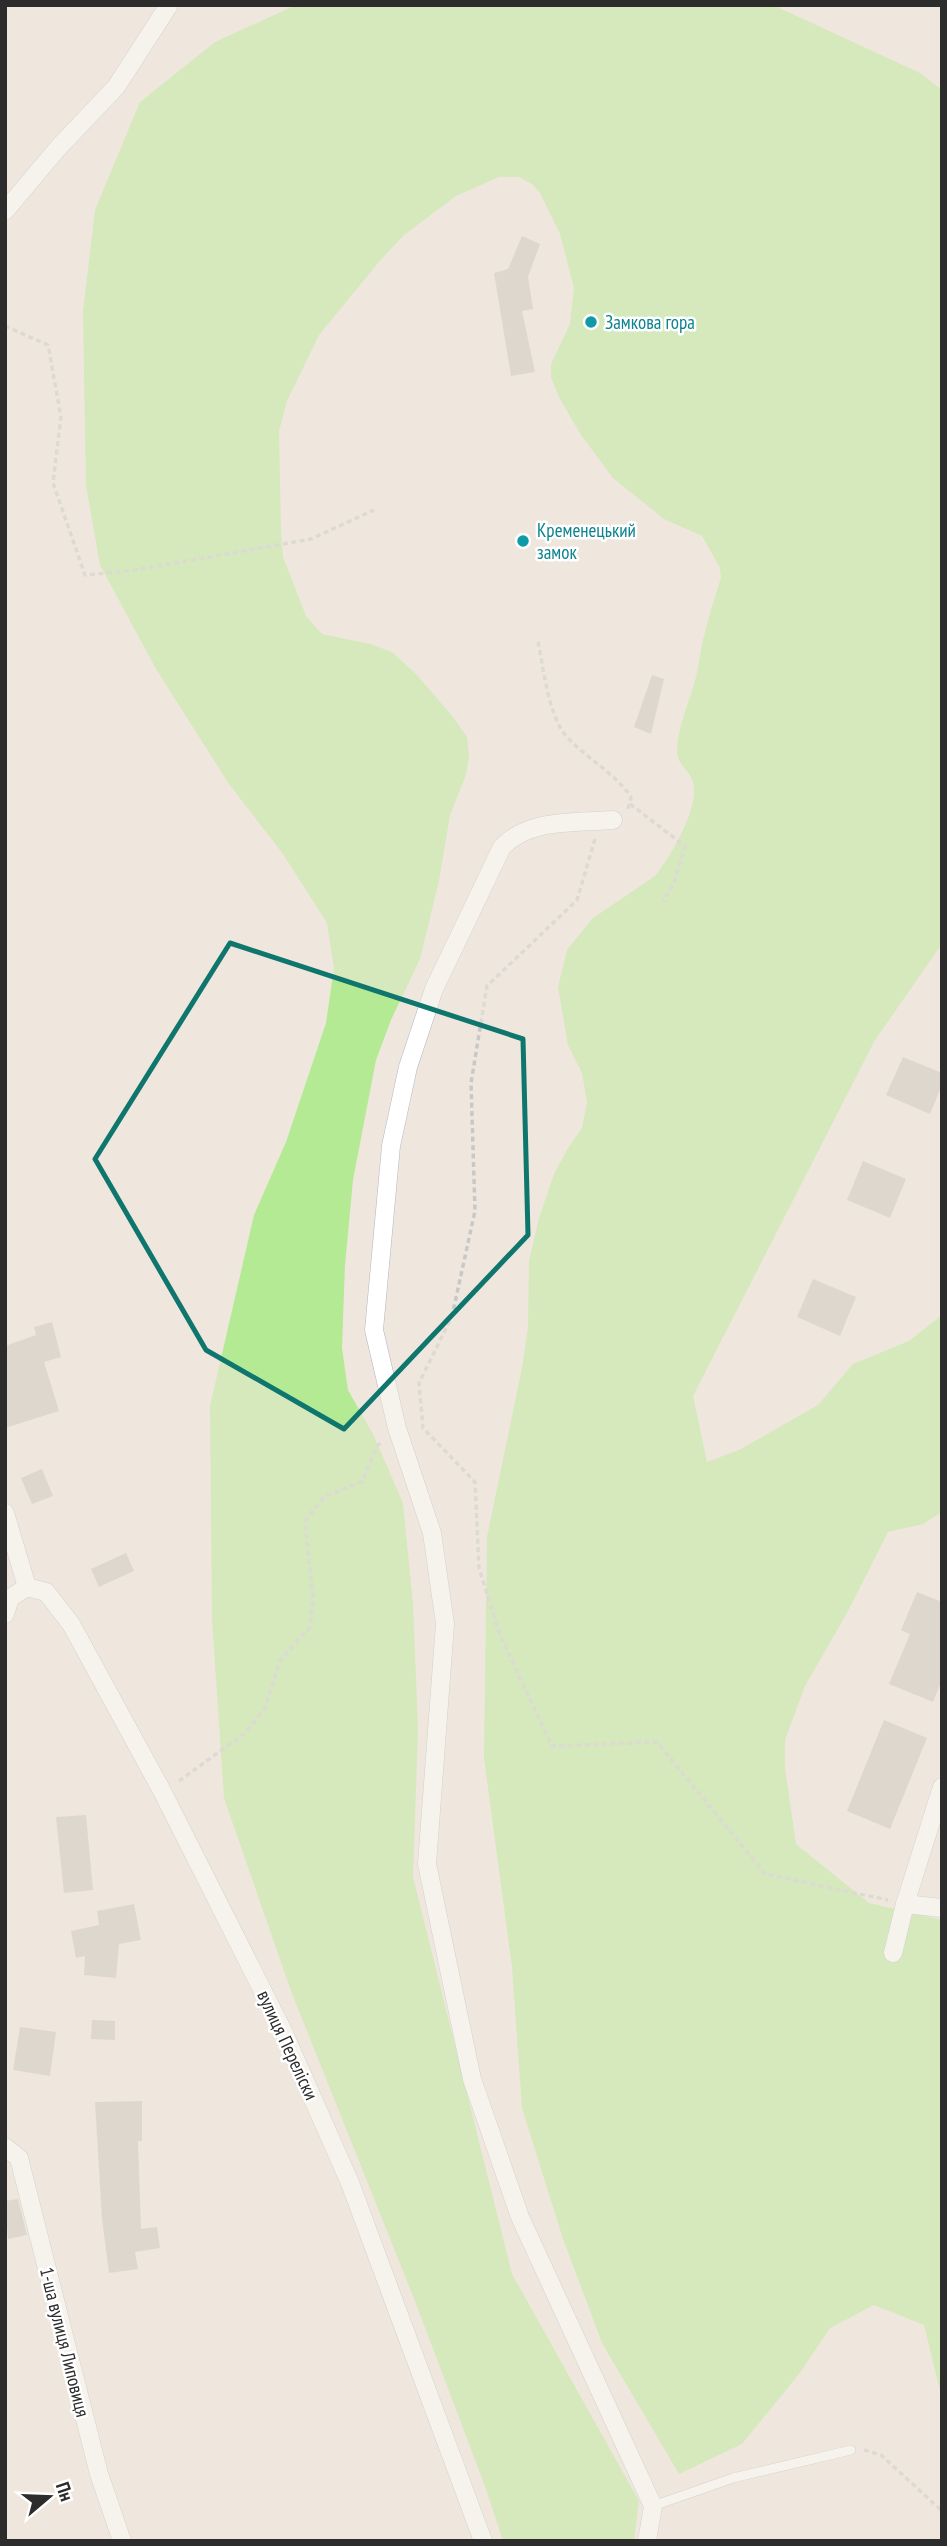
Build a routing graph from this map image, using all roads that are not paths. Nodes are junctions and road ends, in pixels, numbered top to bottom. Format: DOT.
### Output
graph roads {
  1 [pos="169,5"];
  2 [pos="5,211"];
  3 [pos="607,820"];
  4 [pos="5,1513"];
  5 [pos="27,1587"];
  6 [pos="5,1614"];
  7 [pos="942,1787"];
  8 [pos="905,1904"];
  9 [pos="942,1908"];
  10 [pos="893,1953"];
  11 [pos="5,2147"];
  12 [pos="851,2450"];
  13 [pos="653,2507"];
  14 [pos="122,2541"];
  15 [pos="483,2541"];
  16 [pos="647,2541"];
  1 -- 2 [label="street"];
  3 -- 13 [label="street"];
  4 -- 5 [label="street"];
  5 -- 6 [label="street"];
  5 -- 15 [label="street, вулиця Переліски"];
  7 -- 8 [label="street"];
  8 -- 9 [label="street"];
  8 -- 10 [label="street"];
  11 -- 14 [label="street, 1-ша вулиця Липовиця"];
  12 -- 13 [label="lane"];
  13 -- 16 [label="street"];
}
